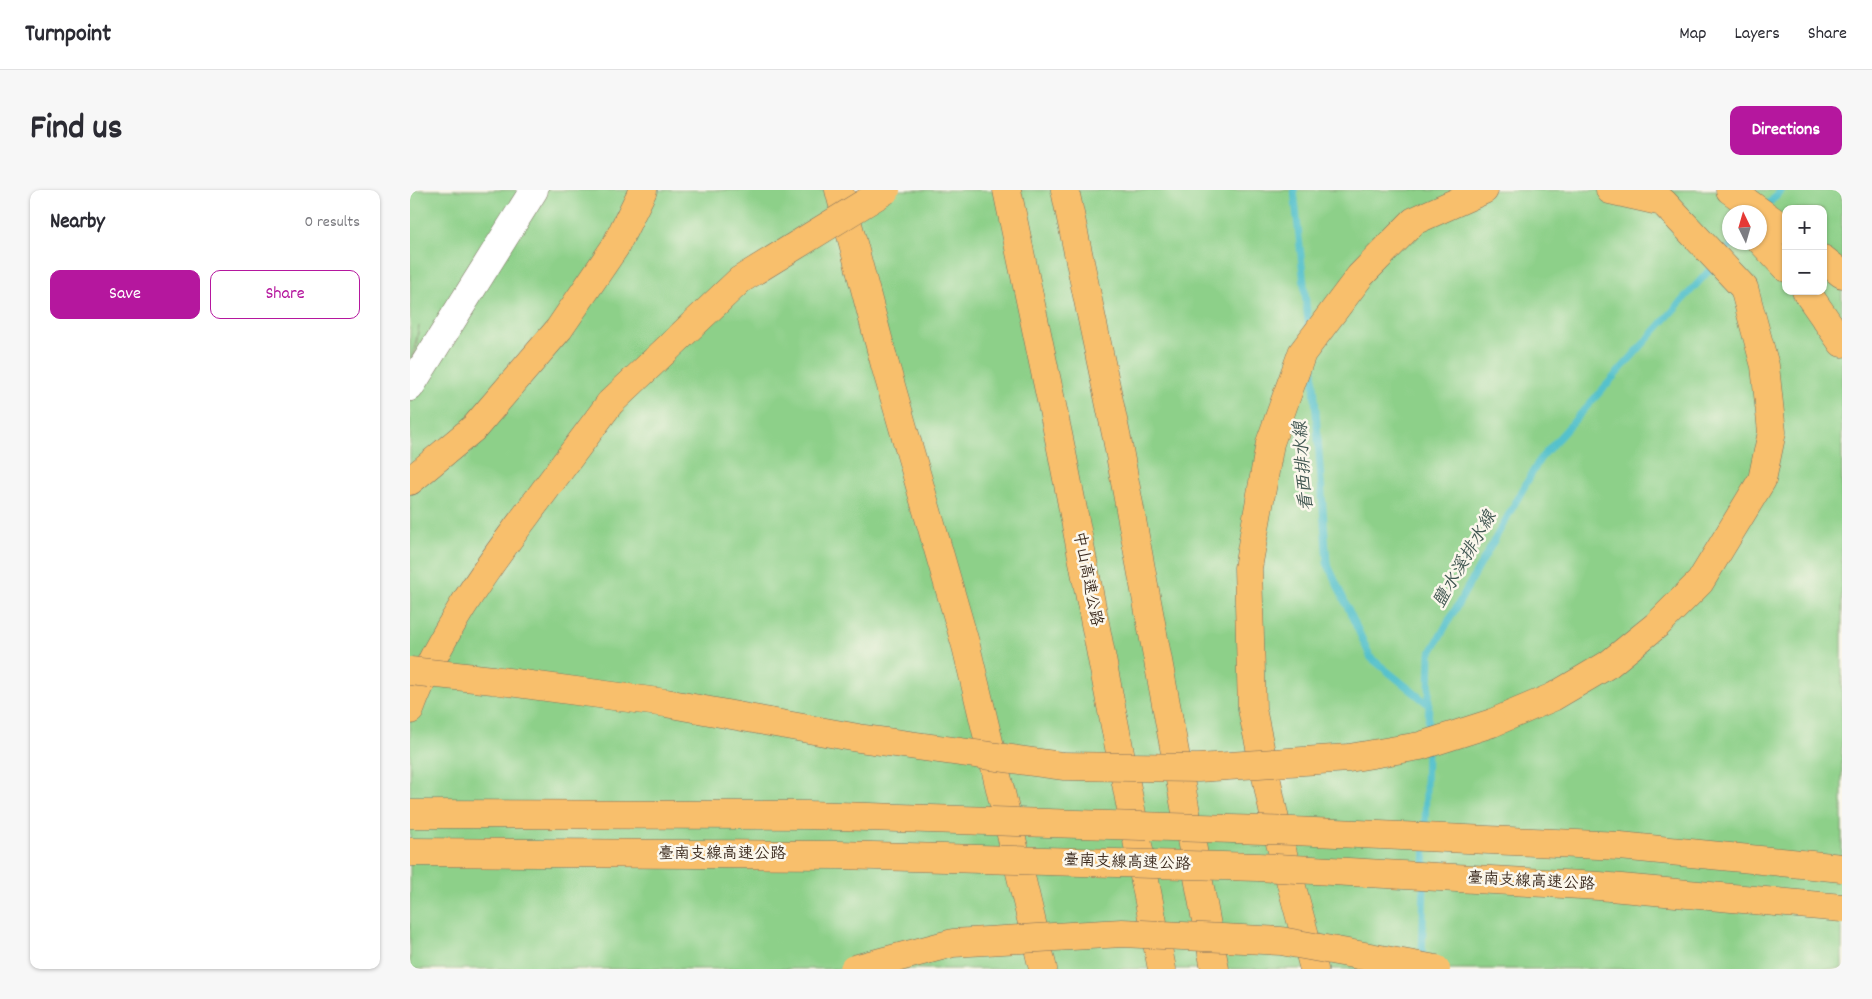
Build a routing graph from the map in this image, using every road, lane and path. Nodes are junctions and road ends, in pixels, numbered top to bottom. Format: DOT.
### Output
graph roads {
  1 [pos="534,190"];
  2 [pos="643,190"];
  3 [pos="839,190"];
  4 [pos="886,190"];
  5 [pos="1007,190"];
  6 [pos="1065,190"];
  7 [pos="1484,190"];
  8 [pos="1610,190"];
  9 [pos="1713,190"];
  10 [pos="1730,190"];
  11 [pos="1727,205"];
  12 [pos="1782,227"];
  13 [pos="1767,248"];
  14 [pos="1827,262"];
  15 [pos="1782,264"];
  16 [pos="1842,274"];
  17 [pos="1809,295"];
  18 [pos="1842,343"];
  19 [pos="410,388"];
  20 [pos="410,481"];
  21 [pos="410,672"];
  22 [pos="410,710"];
  23 [pos="410,814"];
  24 [pos="410,852"];
  25 [pos="1842,868"];
  26 [pos="1842,908"];
  27 [pos="854,969"];
  28 [pos="1043,969"];
  29 [pos="1162,969"];
  30 [pos="1215,969"];
  31 [pos="1314,969"];
  32 [pos="1436,969"];
  1 -- 19 [label="lane"];
  2 -- 20 [label="highway"];
  3 -- 28 [label="highway"];
  4 -- 22 [label="highway, bridge"];
  5 -- 29 [label="highway, 中山高速公路"];
  6 -- 30 [label="highway"];
  7 -- 31 [label="highway"];
  8 -- 21 [label="highway, bridge"];
  9 -- 11 [label="highway"];
  10 -- 12 [label="highway"];
  13 -- 15 [label="highway"];
  14 -- 16 [label="highway"];
  17 -- 18 [label="highway"];
  23 -- 25 [label="highway, bridge"];
  24 -- 26 [label="highway, 臺南支線高速公路, bridge"];
  27 -- 32 [label="highway, bridge"];
}
